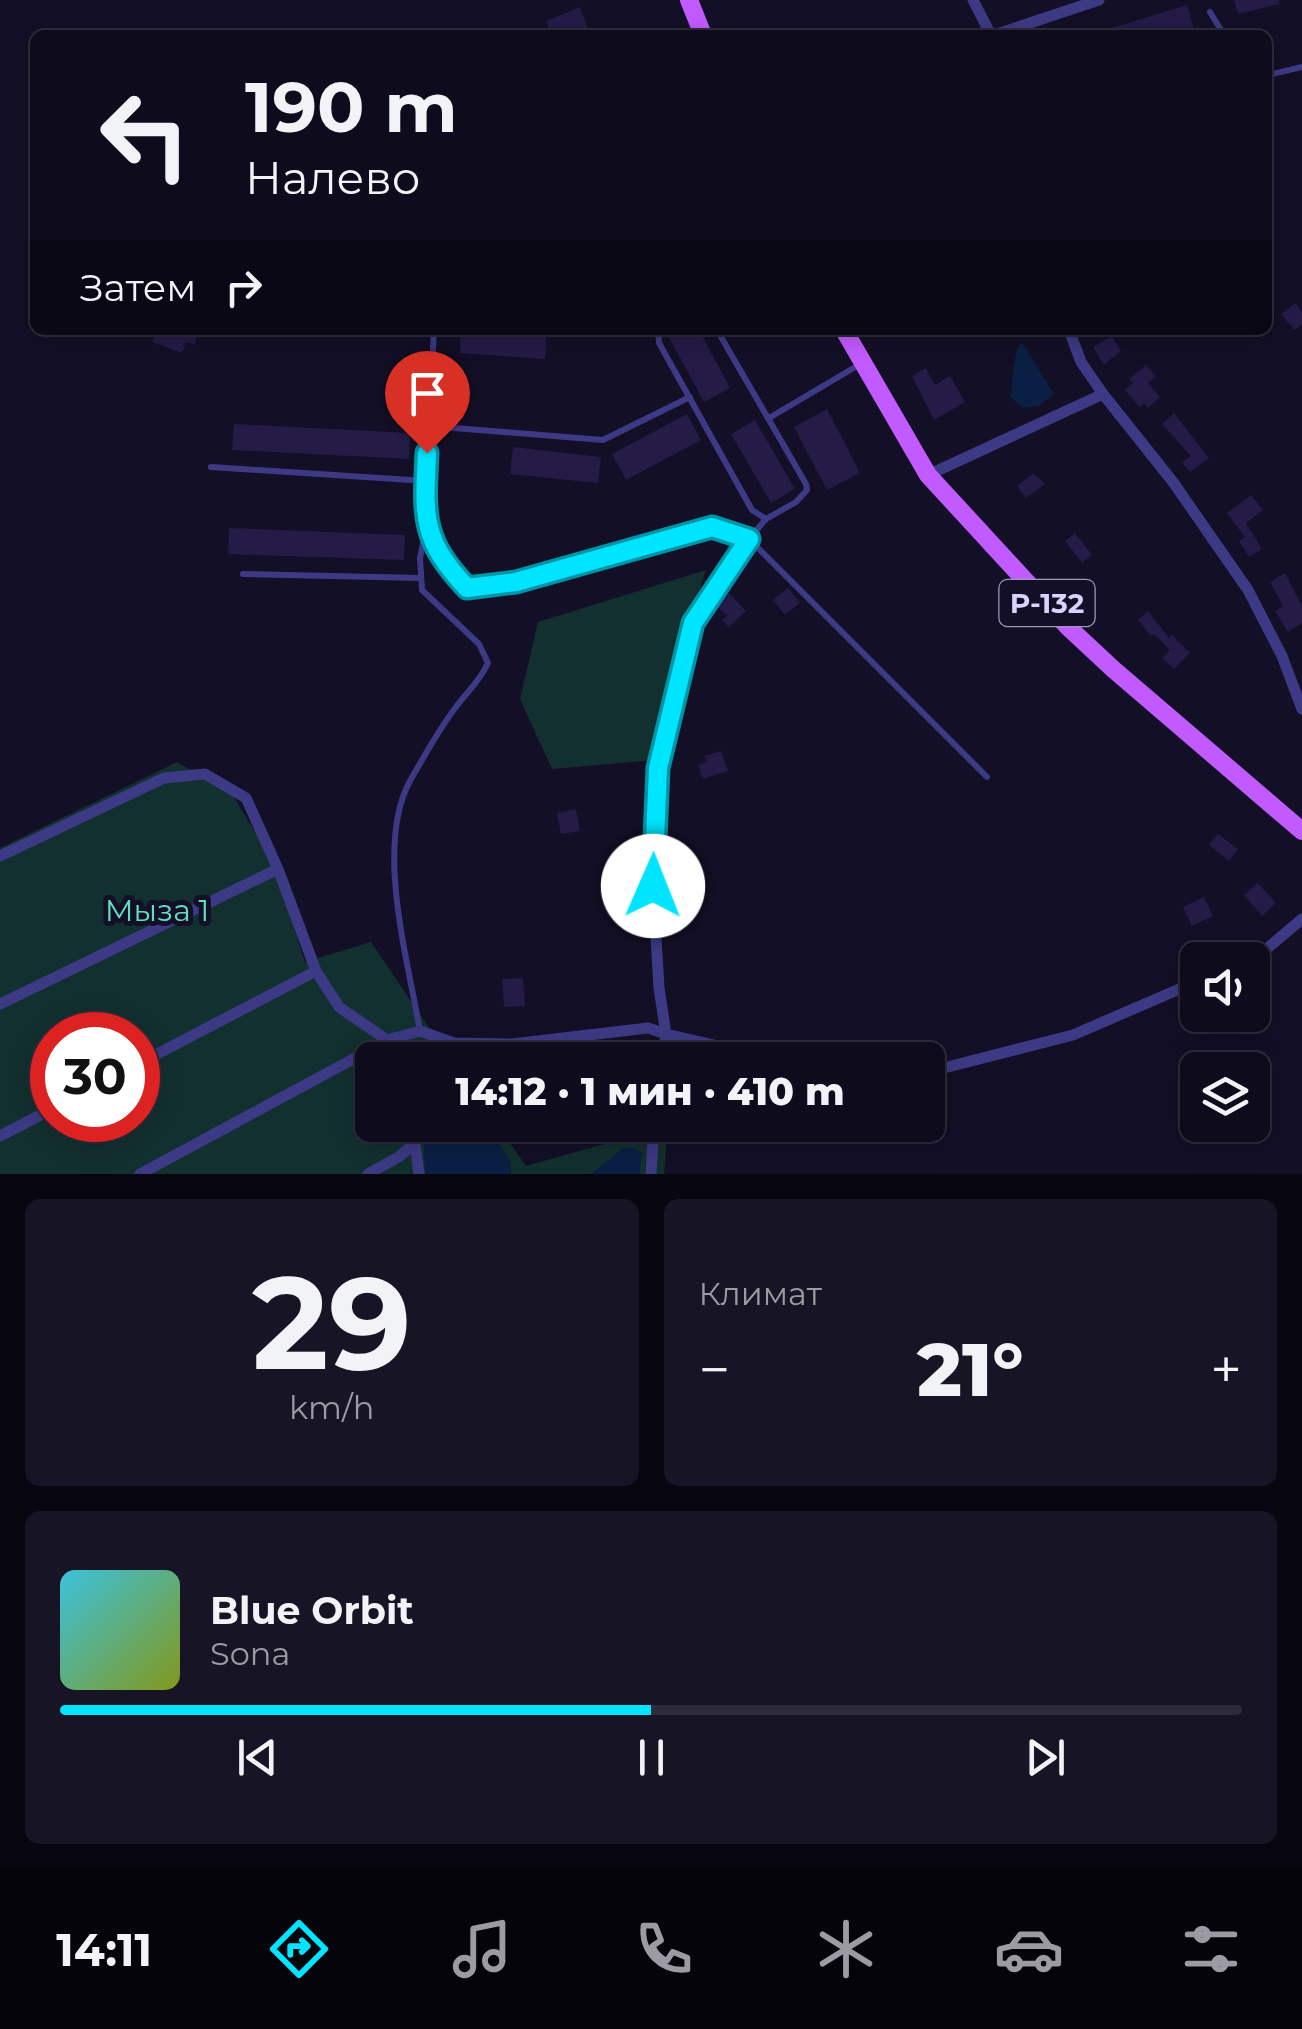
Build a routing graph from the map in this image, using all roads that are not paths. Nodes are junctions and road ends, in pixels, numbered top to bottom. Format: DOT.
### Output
graph roads {
  1 [pos="690,0"];
  2 [pos="973,0"];
  3 [pos="1099,0"];
  4 [pos="1210,12"];
  5 [pos="701,30"];
  6 [pos="989,30"];
  7 [pos="1007,30"];
  8 [pos="1221,30"];
  9 [pos="1302,67"];
  10 [pos="1272,74"];
  11 [pos="434,335"];
  12 [pos="658,335"];
  13 [pos="721,335"];
  14 [pos="847,335"];
  15 [pos="1072,335"];
  16 [pos="863,363"];
  17 [pos="1103,394"];
  18 [pos="690,397"];
  19 [pos="768,418"];
  20 [pos="429,426"];
  21 [pos="211,467"];
  22 [pos="928,475"];
  23 [pos="426,480"];
  24 [pos="766,518"];
  25 [pos="427,521"];
  26 [pos="749,539"];
  27 [pos="242,574"];
  28 [pos="420,578"];
  29 [pos="1302,710"];
  30 [pos="987,777"];
  31 [pos="1302,830"];
  32 [pos="0,856"];
  33 [pos="278,869"];
  34 [pos="1302,918"];
  35 [pos="1270,946"];
  36 [pos="316,971"];
  37 [pos="1180,988"];
  38 [pos="0,1004"];
  39 [pos="420,1030"];
  40 [pos="666,1034"];
  41 [pos="387,1040"];
  42 [pos="665,1042"];
  43 [pos="700,1042"];
  44 [pos="160,1053"];
  45 [pos="355,1064"];
  46 [pos="945,1068"];
  47 [pos="30,1120"];
  48 [pos="0,1136"];
  49 [pos="653,1142"];
  50 [pos="415,1144"];
  51 [pos="140,1174"];
  52 [pos="368,1174"];
  53 [pos="419,1174"];
  54 [pos="651,1174"];
  1 -- 5 [label="main road"];
  2 -- 6 [label="street"];
  3 -- 7 [label="street"];
  4 -- 8 [label="lane"];
  9 -- 10 [label="lane"];
  11 -- 20 [label="lane"];
  12 -- 18 [label="lane"];
  13 -- 19 [label="lane"];
  14 -- 16 [label="main road, Р-132"];
  15 -- 17 [label="street"];
  16 -- 19 [label="lane"];
  16 -- 22 [label="main road, Р-132"];
  17 -- 22 [label="street"];
  17 -- 29 [label="street"];
  18 -- 20 [label="lane"];
  18 -- 24 [label="lane"];
  19 -- 24 [label="lane"];
  20 -- 23 [label="lane"];
  21 -- 23 [label="lane"];
  22 -- 31 [label="main road, Р-132"];
  23 -- 25 [label="lane"];
  24 -- 26 [label="lane"];
  25 -- 26 [label="lane"];
  25 -- 28 [label="lane"];
  26 -- 30 [label="lane"];
  26 -- 40 [label="street"];
  27 -- 28 [label="lane"];
  28 -- 39 [label="lane"];
  32 -- 33 [label="street"];
  33 -- 36 [label="street"];
  33 -- 38 [label="street"];
  34 -- 35 [label="street"];
  36 -- 41 [label="street"];
  36 -- 44 [label="street"];
  37 -- 46 [label="street"];
  39 -- 40 [label="street"];
  39 -- 41 [label="street"];
  40 -- 42 [label="street"];
  40 -- 43 [label="street"];
  45 -- 51 [label="street"];
  47 -- 48 [label="street"];
  49 -- 54 [label="street"];
  50 -- 52 [label="street"];
  50 -- 53 [label="street"];
}
